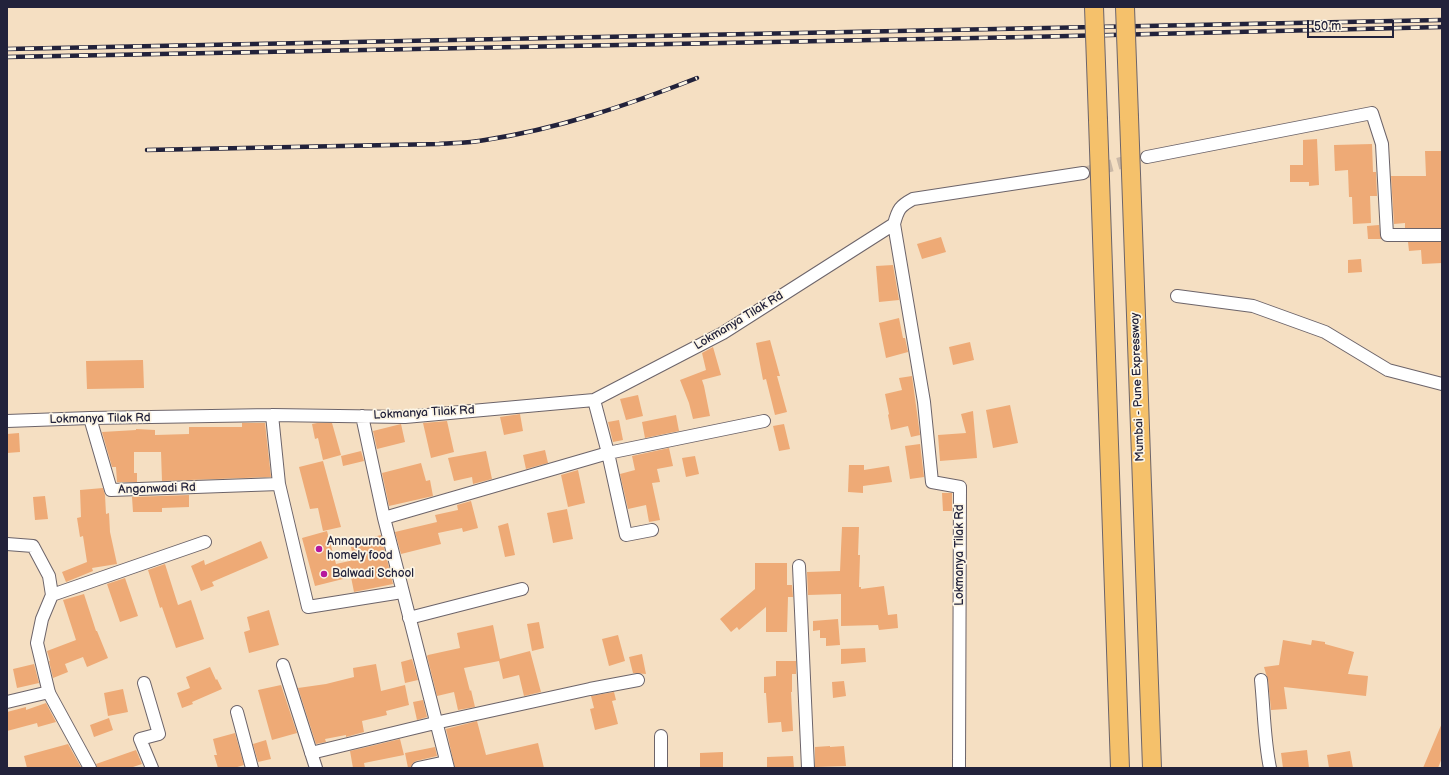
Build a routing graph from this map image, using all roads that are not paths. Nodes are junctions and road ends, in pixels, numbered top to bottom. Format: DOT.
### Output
graph roads {
  1 [pos="1094,7"];
  2 [pos="1125,7"];
  3 [pos="1147,157"];
  4 [pos="1083,173"];
  5 [pos="894,224"];
  6 [pos="1442,235"];
  7 [pos="1177,296"];
  8 [pos="1442,384"];
  9 [pos="594,400"];
  10 [pos="272,415"];
  11 [pos="362,416"];
  12 [pos="90,418"];
  13 [pos="7,421"];
  14 [pos="764,421"];
  15 [pos="608,453"];
  16 [pos="279,484"];
  17 [pos="384,518"];
  18 [pos="652,530"];
  19 [pos="205,542"];
  20 [pos="7,544"];
  21 [pos="799,566"];
  22 [pos="522,589"];
  23 [pos="402,592"];
  24 [pos="52,595"];
  25 [pos="409,618"];
  26 [pos="283,665"];
  27 [pos="638,680"];
  28 [pos="1261,680"];
  29 [pos="144,683"];
  30 [pos="49,692"];
  31 [pos="7,702"];
  32 [pos="236,712"];
  33 [pos="435,723"];
  34 [pos="661,736"];
  35 [pos="311,753"];
  36 [pos="447,765"];
  37 [pos="90,768"];
  38 [pos="152,768"];
  39 [pos="252,768"];
  40 [pos="316,768"];
  41 [pos="418,768"];
  42 [pos="661,768"];
  43 [pos="808,768"];
  44 [pos="959,768"];
  45 [pos="1120,768"];
  46 [pos="1152,768"];
  47 [pos="1270,768"];
  1 -- 45 [label="highway, bridge"];
  2 -- 46 [label="highway, Mumbai - Pune Expressway, bridge"];
  3 -- 6 [label="street"];
  4 -- 5 [label="street"];
  5 -- 9 [label="street, Lokmanya Tilak Rd"];
  5 -- 44 [label="street, Lokmanya Tilak Rd"];
  7 -- 8 [label="street"];
  9 -- 11 [label="street, Lokmanya Tilak Rd"];
  9 -- 15 [label="street"];
  10 -- 11 [label="street, Lokmanya Tilak Rd"];
  10 -- 12 [label="street, Lokmanya Tilak Rd"];
  10 -- 16 [label="street"];
  11 -- 17 [label="street"];
  12 -- 13 [label="street, Lokmanya Tilak Rd"];
  12 -- 16 [label="street, Anganwadi Rd"];
  14 -- 15 [label="street"];
  15 -- 17 [label="street"];
  15 -- 18 [label="street"];
  16 -- 23 [label="street"];
  17 -- 23 [label="street"];
  19 -- 24 [label="street"];
  20 -- 24 [label="street"];
  21 -- 43 [label="street"];
  22 -- 25 [label="street"];
  23 -- 25 [label="street"];
  24 -- 30 [label="street"];
  25 -- 33 [label="street"];
  26 -- 35 [label="street"];
  27 -- 33 [label="street"];
  28 -- 47 [label="street"];
  29 -- 38 [label="street"];
  30 -- 31 [label="street"];
  30 -- 37 [label="street"];
  32 -- 39 [label="street"];
  33 -- 35 [label="street"];
  33 -- 36 [label="street"];
  34 -- 42 [label="street"];
  35 -- 40 [label="street"];
  36 -- 41 [label="street"];
}
